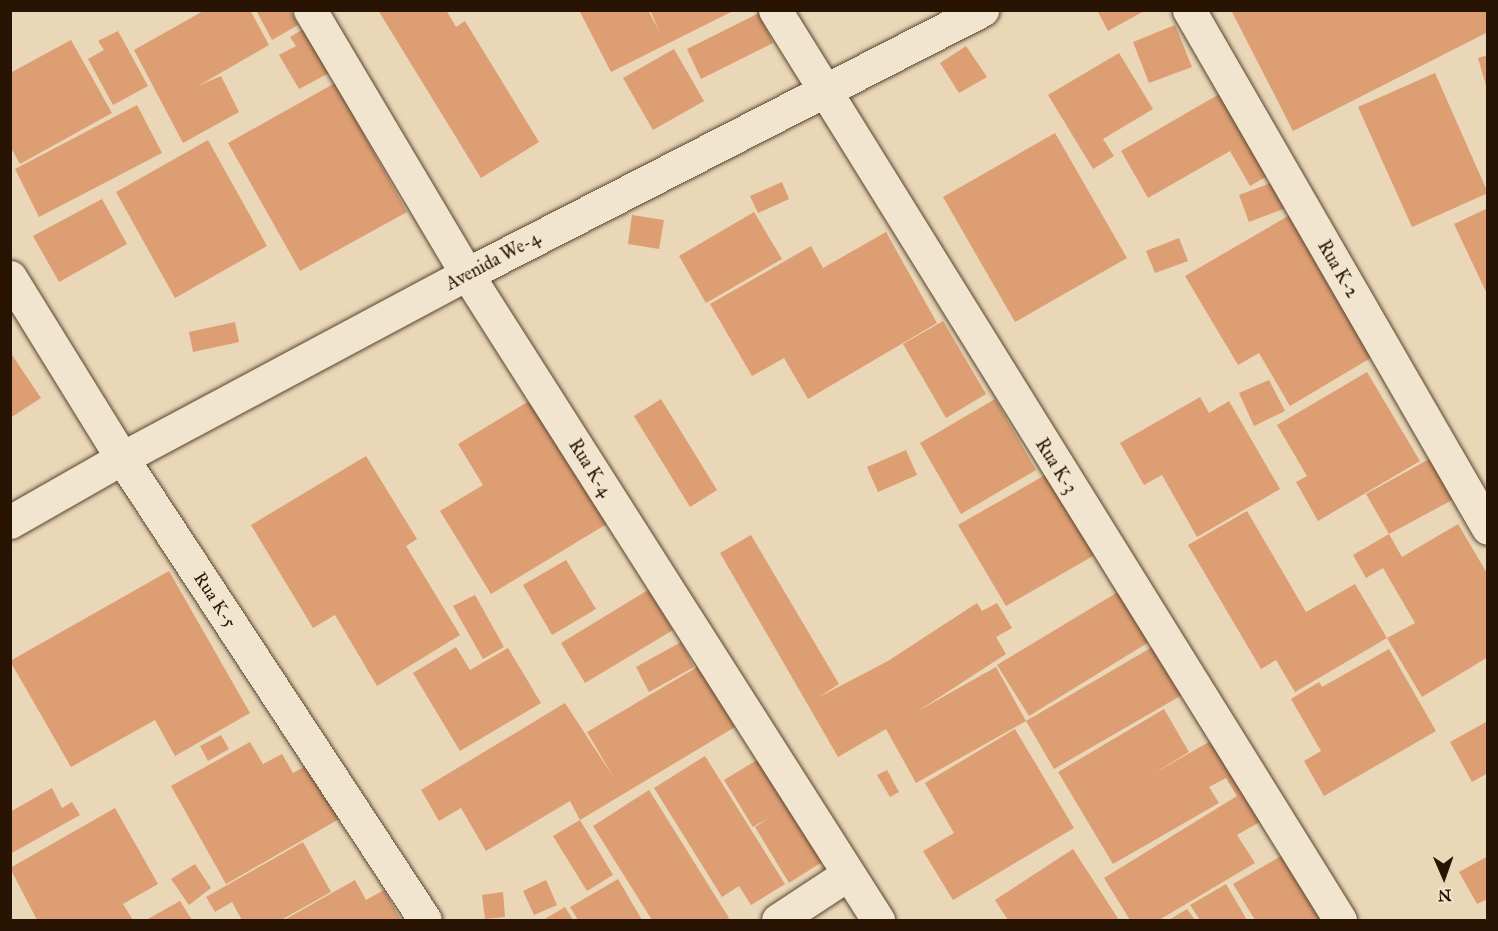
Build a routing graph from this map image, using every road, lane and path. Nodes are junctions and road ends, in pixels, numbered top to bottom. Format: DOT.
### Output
graph roads {
  1 [pos="310,10"];
  2 [pos="775,10"];
  3 [pos="982,10"];
  4 [pos="1189,10"];
  5 [pos="821,90"];
  6 [pos="467,274"];
  7 [pos="10,277"];
  8 [pos="122,458"];
  9 [pos="10,522"];
  10 [pos="1488,528"];
  11 [pos="848,874"];
  12 [pos="425,921"];
  13 [pos="778,921"];
  14 [pos="878,921"];
  15 [pos="1340,921"];
  1 -- 6 [label="street, Rua K-4"];
  2 -- 5 [label="street, Rua K-3"];
  3 -- 5 [label="street, Avenida We-4"];
  4 -- 10 [label="street, Rua K-2"];
  5 -- 6 [label="street, Avenida We-4"];
  5 -- 15 [label="street, Rua K-3"];
  6 -- 8 [label="street, Avenida We-4"];
  6 -- 11 [label="street, Rua K-4"];
  7 -- 8 [label="street, Rua K-5"];
  8 -- 9 [label="street, Avenida We-4"];
  8 -- 12 [label="street, Rua K-5"];
  11 -- 13 [label="street"];
  11 -- 14 [label="street, Rua K-4"];
}
